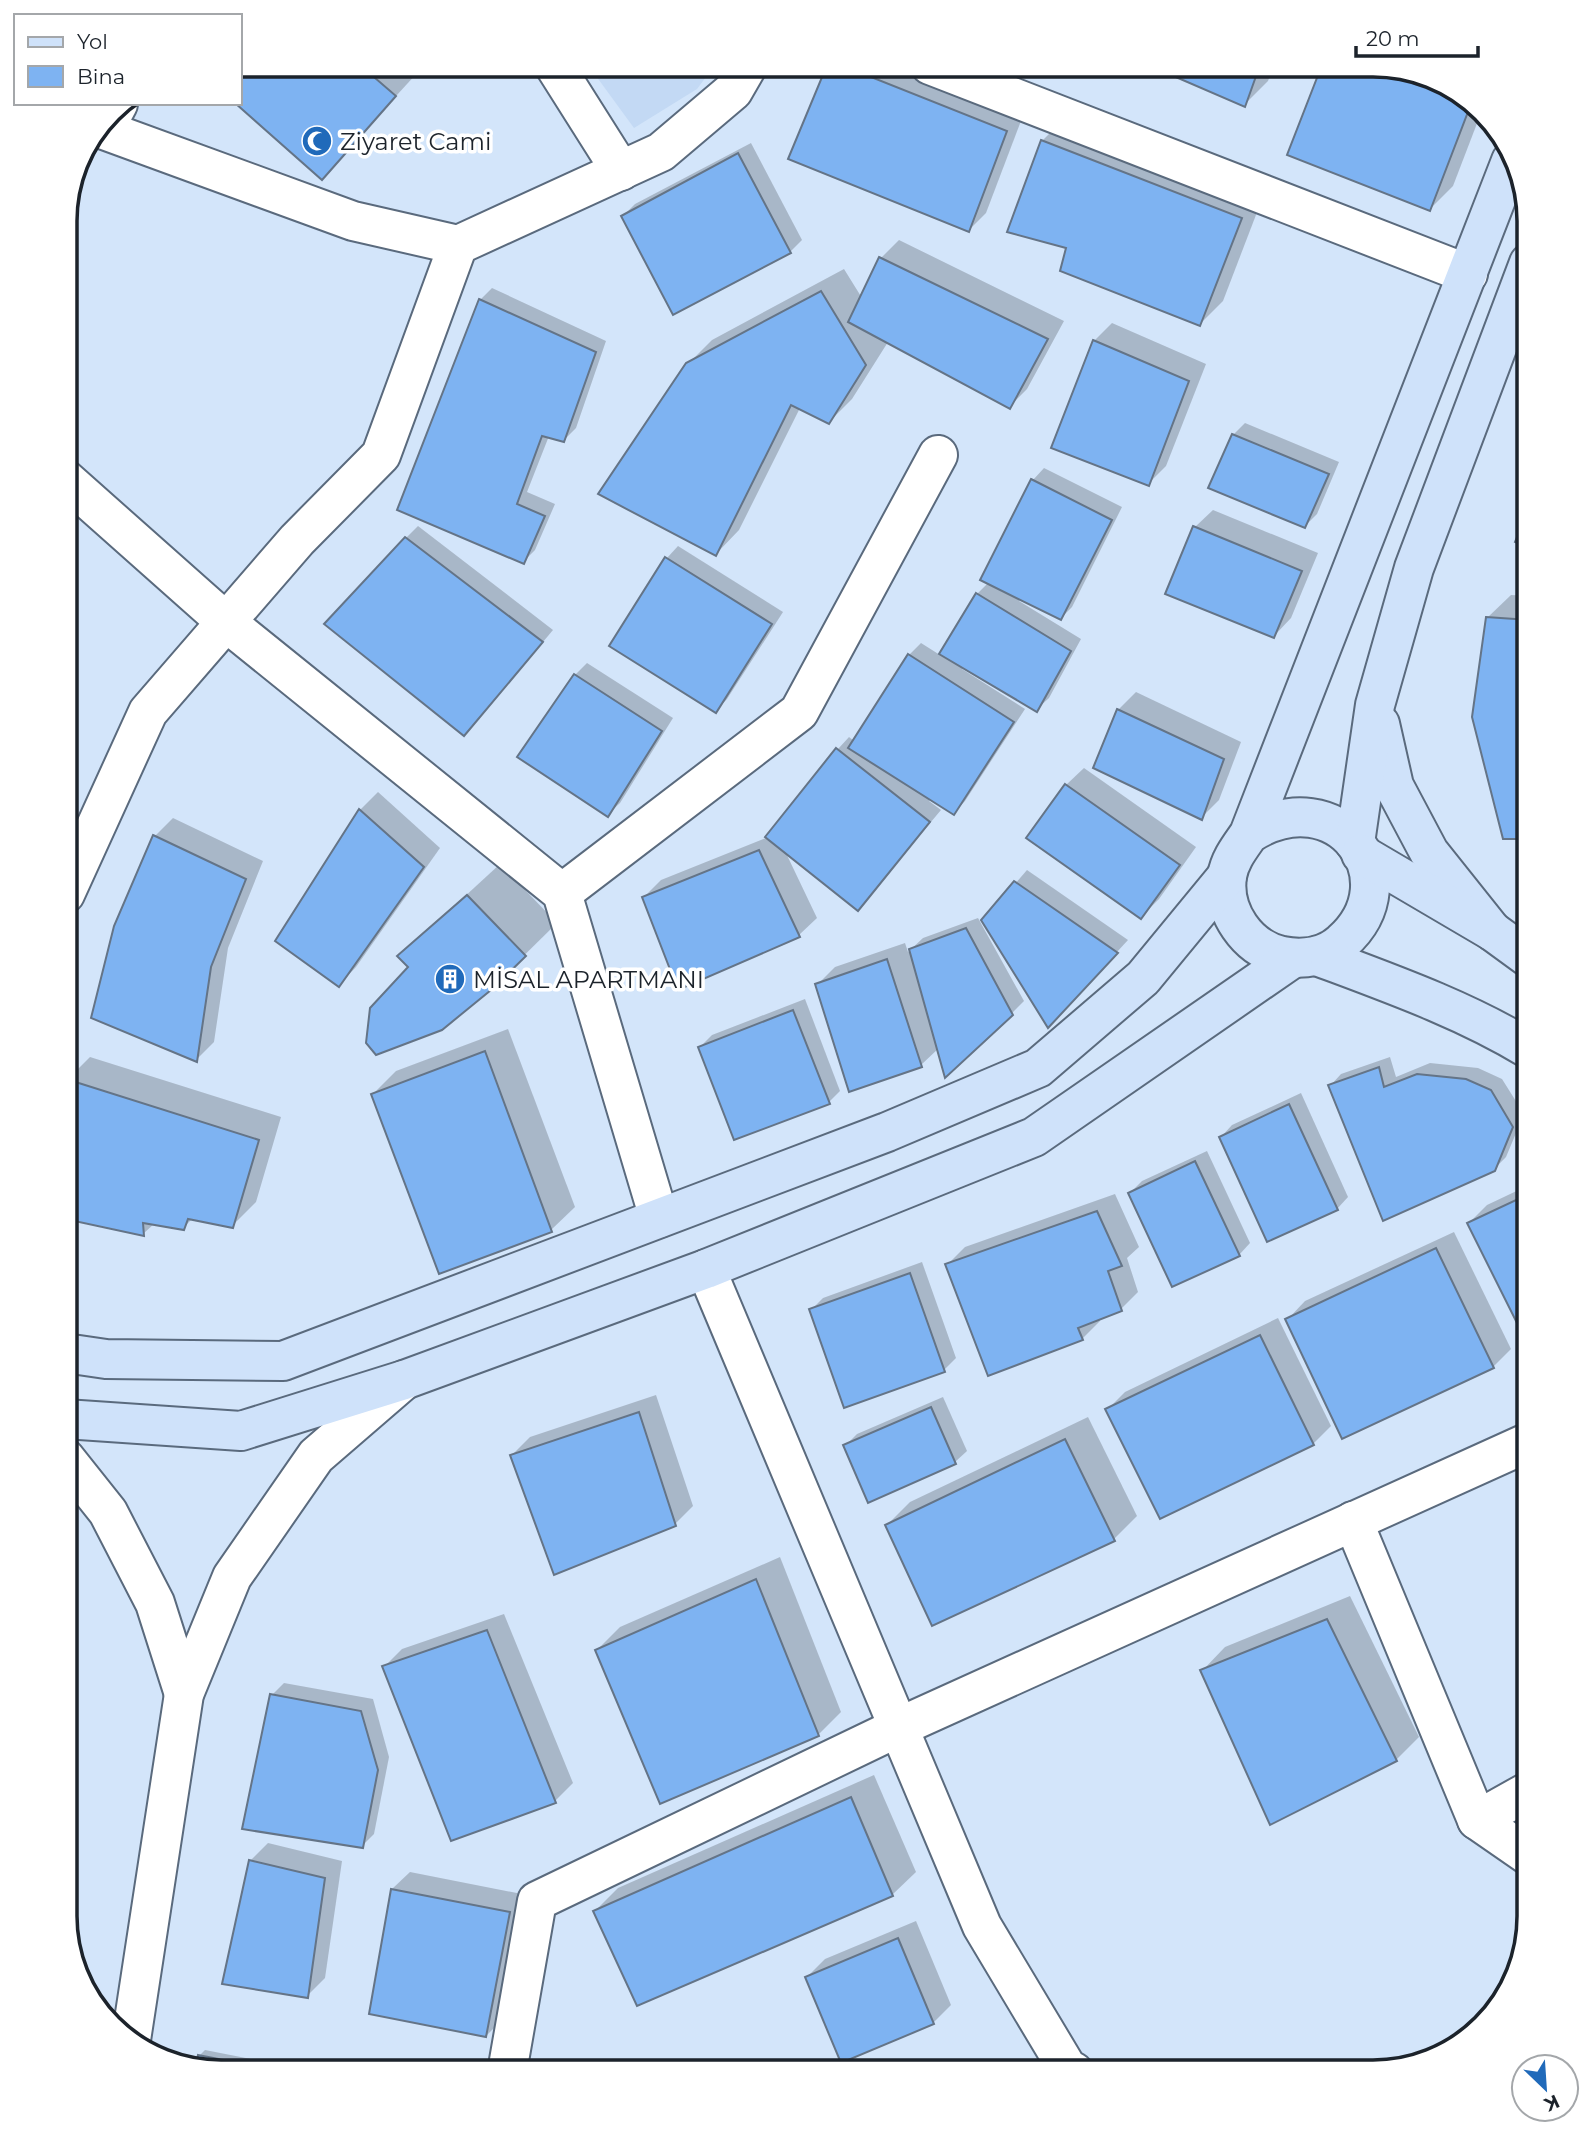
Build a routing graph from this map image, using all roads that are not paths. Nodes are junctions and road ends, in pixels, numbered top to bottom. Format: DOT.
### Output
graph roads {
  1 [pos="562,77"];
  2 [pos="741,77"];
  3 [pos="961,77"];
  4 [pos="108,132"];
  5 [pos="1507,170"];
  6 [pos="621,171"];
  7 [pos="458,245"];
  8 [pos="1468,274"];
  9 [pos="1517,295"];
  10 [pos="938,455"];
  11 [pos="77,490"];
  12 [pos="226,622"];
  13 [pos="1375,705"];
  14 [pos="1250,834"];
  15 [pos="1358,849"];
  16 [pos="77,868"];
  17 [pos="1227,876"];
  18 [pos="562,894"];
  19 [pos="1492,931"];
  20 [pos="1517,949"];
  21 [pos="1305,957"];
  22 [pos="1517,1042"];
  23 [pos="659,1218"];
  24 [pos="706,1269"];
  25 [pos="77,1355"];
  26 [pos="404,1380"];
  27 [pos="77,1420"];
  28 [pos="1517,1447"];
  29 [pos="77,1473"];
  30 [pos="1353,1521"];
  31 [pos="184,1694"];
  32 [pos="899,1727"];
  33 [pos="1517,1798"];
  34 [pos="1477,1820"];
  35 [pos="1517,1848"];
  36 [pos="133,2029"];
  37 [pos="508,2060"];
  38 [pos="1061,2060"];
  1 -- 6 [label="street"];
  2 -- 6 [label="street"];
  3 -- 8 [label="street"];
  4 -- 7 [label="street"];
  5 -- 8 [label="main road"];
  6 -- 7 [label="street"];
  7 -- 12 [label="street"];
  8 -- 14 [label="main road"];
  9 -- 13 [label="main road"];
  10 -- 18 [label="street"];
  11 -- 12 [label="street"];
  12 -- 16 [label="street"];
  12 -- 18 [label="street"];
  13 -- 15 [label="main road"];
  13 -- 19 [label="main road"];
  14 -- 15 [label="main road"];
  14 -- 17 [label="main road"];
  15 -- 19 [label="main road"];
  15 -- 21 [label="main road"];
  17 -- 21 [label="main road"];
  17 -- 23 [label="main road"];
  18 -- 23 [label="street"];
  19 -- 20 [label="main road"];
  21 -- 22 [label="main road"];
  21 -- 24 [label="main road"];
  23 -- 25 [label="main road"];
  24 -- 26 [label="main road"];
  24 -- 32 [label="street"];
  26 -- 27 [label="main road"];
  26 -- 31 [label="street"];
  28 -- 30 [label="street"];
  29 -- 31 [label="street"];
  30 -- 32 [label="street"];
  30 -- 34 [label="street"];
  31 -- 36 [label="street"];
  32 -- 37 [label="street"];
  32 -- 38 [label="street"];
  33 -- 34 [label="street"];
  34 -- 35 [label="street"];
}
